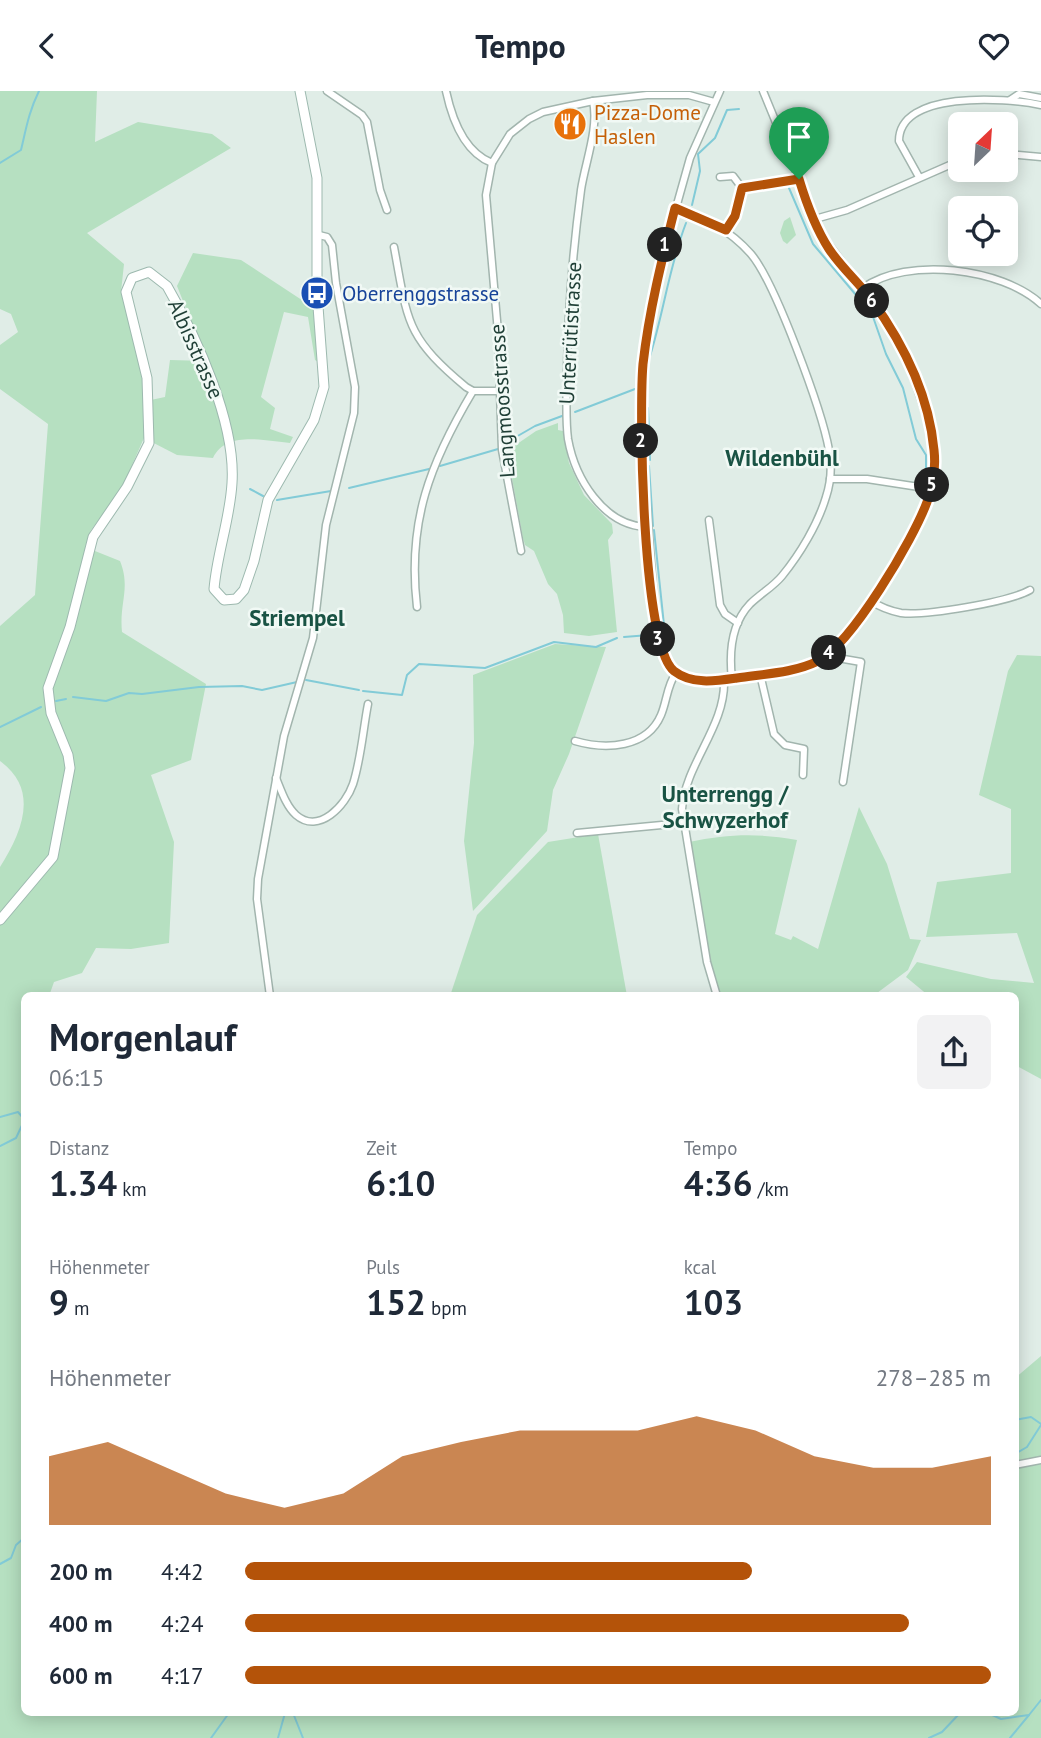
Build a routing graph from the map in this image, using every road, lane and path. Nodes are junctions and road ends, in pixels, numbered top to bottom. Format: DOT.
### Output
graph roads {
  1 [pos="300,91"];
  2 [pos="327,91"];
  3 [pos="446,91"];
  4 [pos="720,91"];
  5 [pos="763,91"];
  6 [pos="1041,98"];
  7 [pos="1010,100"];
  8 [pos="593,101"];
  9 [pos="714,102"];
  10 [pos="1041,106"];
  11 [pos="1018,155"];
  12 [pos="1041,157"];
  13 [pos="492,163"];
  14 [pos="948,165"];
  15 [pos="720,177"];
  16 [pos="919,177"];
  17 [pos="799,179"];
  18 [pos="742,188"];
  19 [pos="675,208"];
  20 [pos="387,210"];
  21 [pos="815,219"];
  22 [pos="726,230"];
  23 [pos="319,235"];
  24 [pos="394,247"];
  25 [pos="863,288"];
  26 [pos="1041,304"];
  27 [pos="473,391"];
  28 [pos="501,391"];
  29 [pos="830,479"];
  30 [pos="932,489"];
  31 [pos="709,520"];
  32 [pos="646,527"];
  33 [pos="521,551"];
  34 [pos="1030,590"];
  35 [pos="871,601"];
  36 [pos="417,607"];
  37 [pos="738,623"];
  38 [pos="832,651"];
  39 [pos="676,673"];
  40 [pos="760,674"];
  41 [pos="732,679"];
  42 [pos="724,680"];
  43 [pos="368,704"];
  44 [pos="575,741"];
  45 [pos="803,775"];
  46 [pos="275,777"];
  47 [pos="843,782"];
  48 [pos="683,823"];
  49 [pos="577,833"];
  50 [pos="0,921"];
  51 [pos="269,992"];
  52 [pos="716,992"];
  53 [pos="1041,1460"];
  54 [pos="1019,1464"];
  1 -- 23 [label="main road, Albisstrasse"];
  2 -- 20 [label="street"];
  3 -- 13 [label="street"];
  4 -- 9 [label="street"];
  5 -- 17 [label="street"];
  6 -- 7 [label="street"];
  7 -- 10 [label="street"];
  7 -- 16 [label="street"];
  8 -- 9 [label="street, Langmoosstrasse"];
  8 -- 13 [label="street, Langmoosstrasse"];
  8 -- 32 [label="street, Unterrütistrasse"];
  9 -- 19 [label="street"];
  11 -- 12 [label="street"];
  13 -- 28 [label="street, Langmoosstrasse"];
  14 -- 16 [label="street"];
  15 -- 18 [label="street"];
  16 -- 21 [label="street"];
  17 -- 18 [label="street"];
  17 -- 21 [label="street"];
  18 -- 22 [label="street"];
  19 -- 22 [label="street"];
  19 -- 32 [label="street"];
  21 -- 25 [label="street"];
  22 -- 29 [label="street"];
  23 -- 46 [label="street"];
  23 -- 50 [label="main road, Albisstrasse"];
  24 -- 27 [label="street"];
  25 -- 26 [label="street"];
  25 -- 30 [label="street"];
  27 -- 28 [label="street"];
  27 -- 36 [label="street"];
  28 -- 33 [label="street, Langmoosstrasse"];
  29 -- 30 [label="street"];
  29 -- 37 [label="street"];
  30 -- 35 [label="street"];
  31 -- 37 [label="street"];
  32 -- 39 [label="street"];
  34 -- 35 [label="street"];
  35 -- 38 [label="street"];
  37 -- 41 [label="street"];
  38 -- 40 [label="street"];
  38 -- 47 [label="street"];
  39 -- 42 [label="street"];
  39 -- 44 [label="street"];
  40 -- 41 [label="street"];
  40 -- 45 [label="street"];
  41 -- 42 [label="street"];
  42 -- 48 [label="street"];
  43 -- 46 [label="street"];
  46 -- 51 [label="street"];
  48 -- 49 [label="street"];
  48 -- 52 [label="street"];
  53 -- 54 [label="street"];
}
